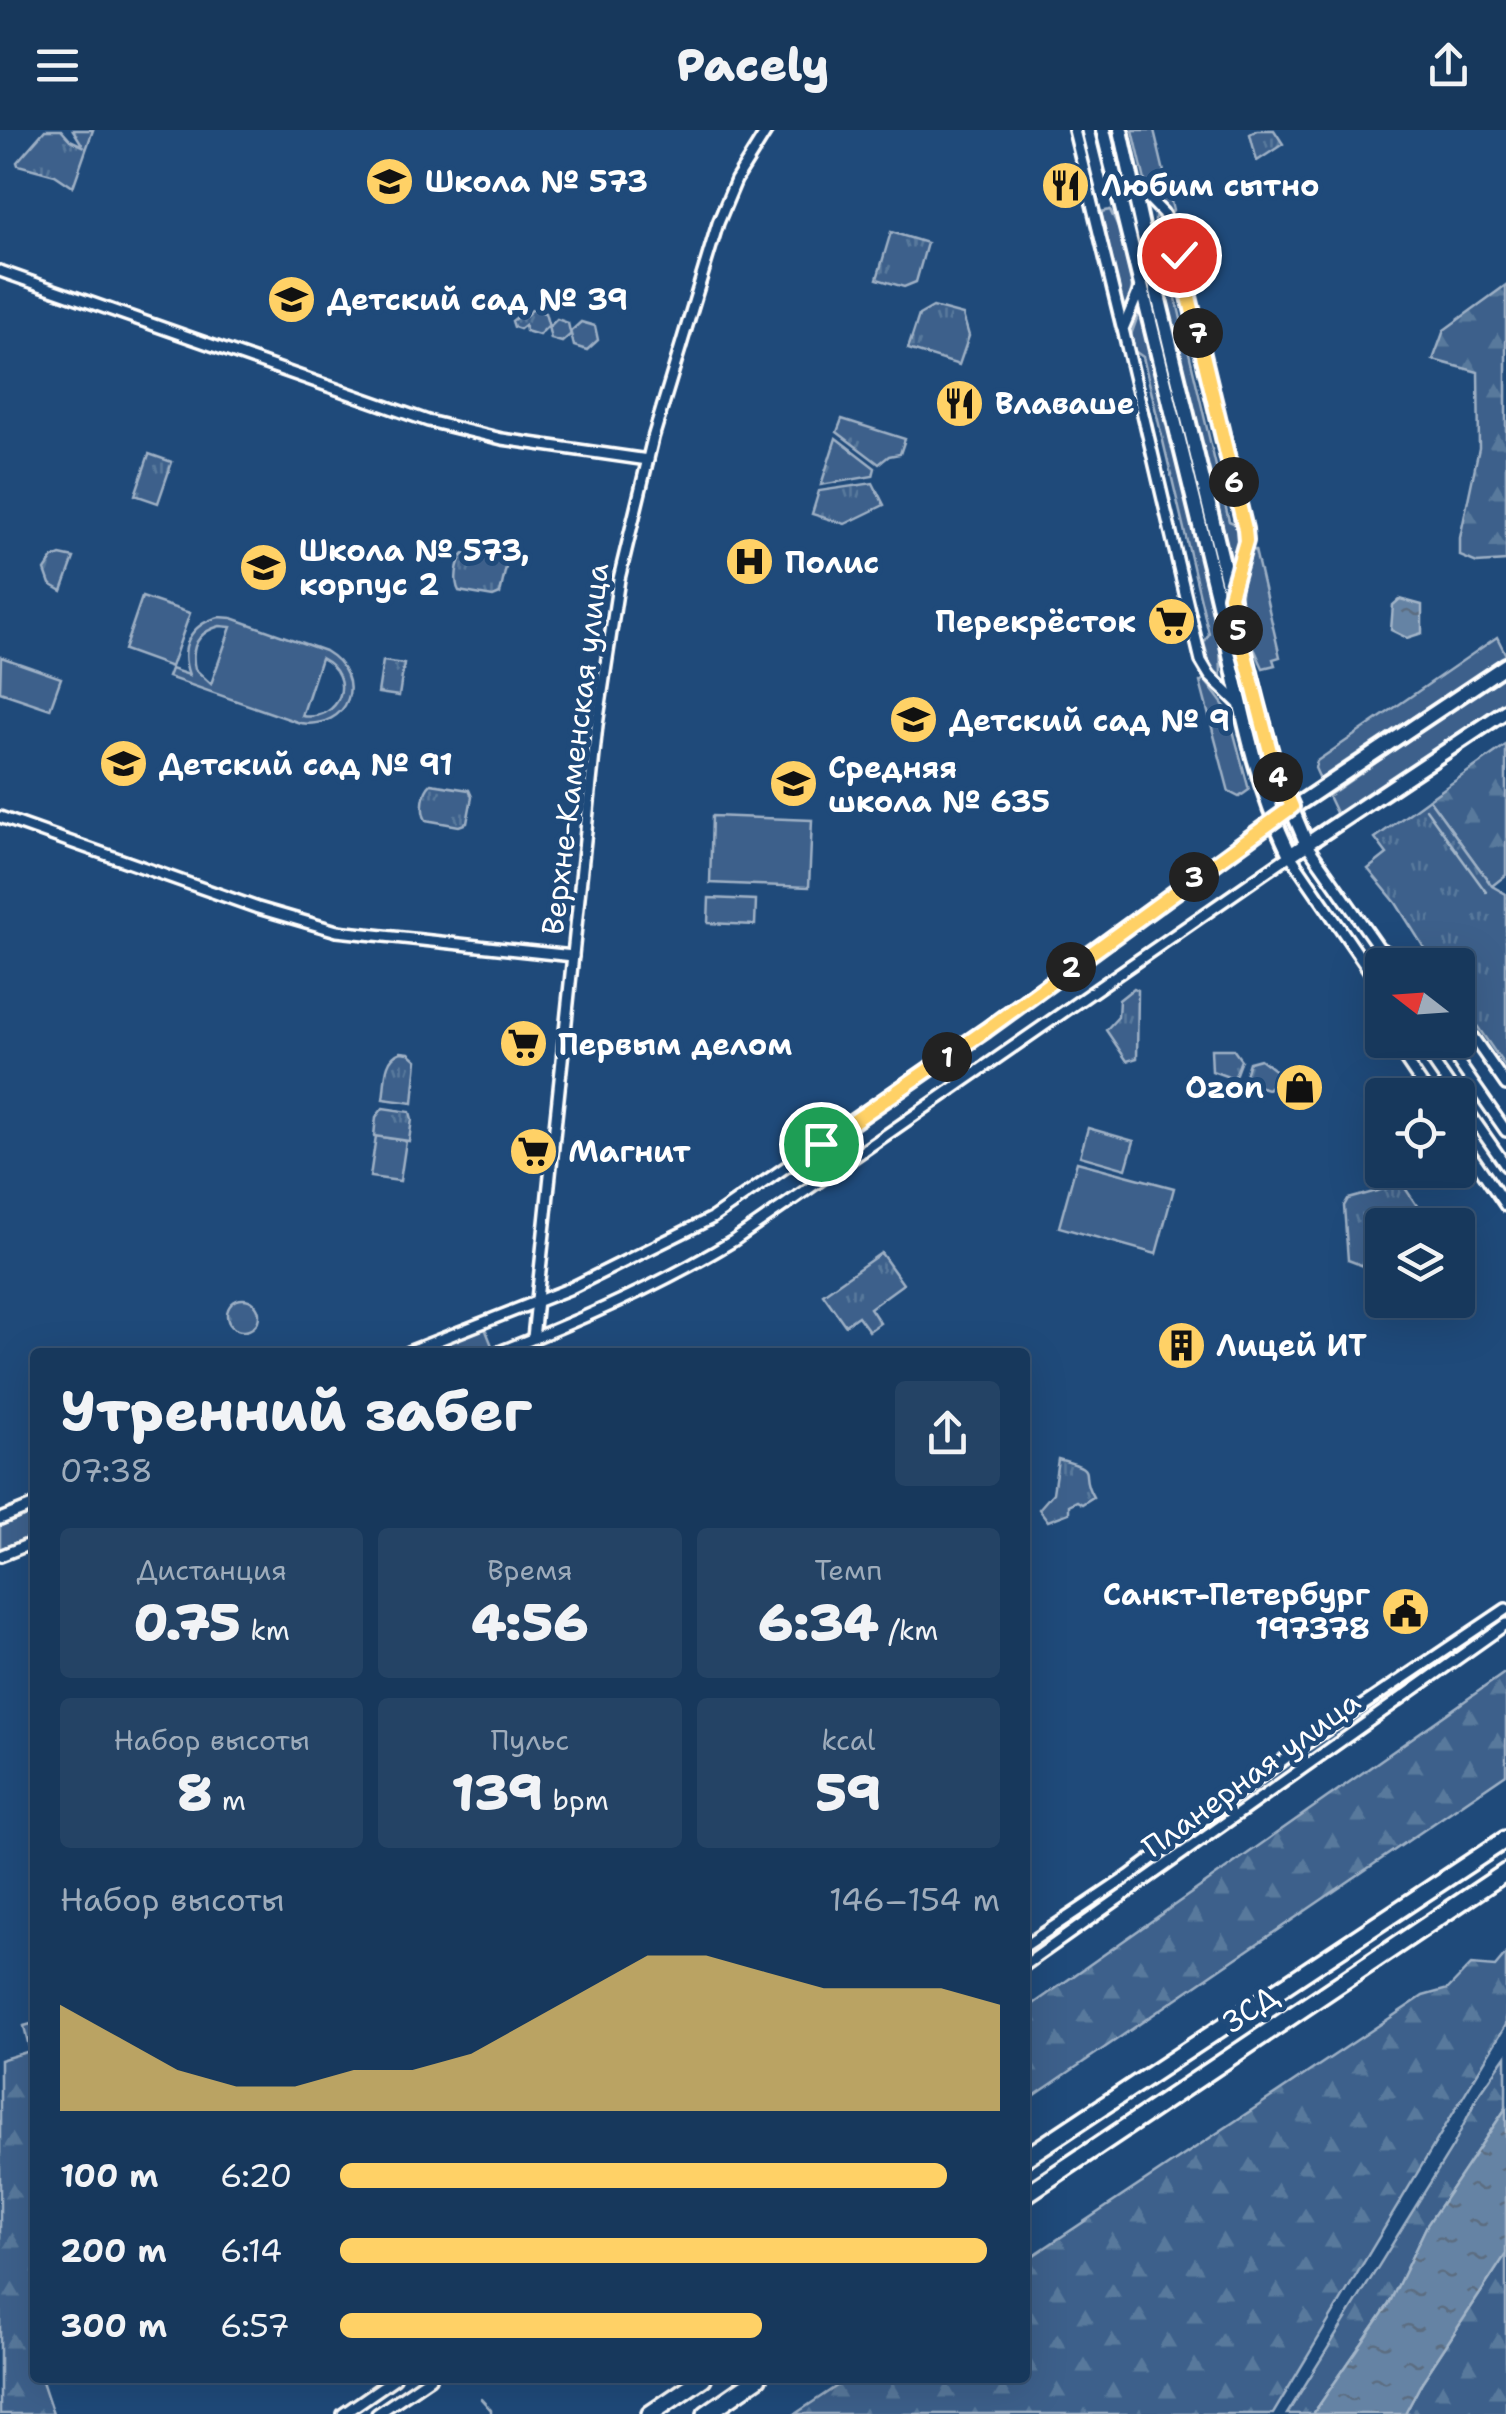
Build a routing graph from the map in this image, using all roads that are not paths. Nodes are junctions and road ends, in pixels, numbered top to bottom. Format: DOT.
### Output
graph roads {
  1 [pos="767,130"];
  2 [pos="1074,130"];
  3 [pos="1103,130"];
  4 [pos="1121,130"];
  5 [pos="1133,182"];
  6 [pos="0,271"];
  7 [pos="1142,284"];
  8 [pos="1123,329"];
  9 [pos="648,460"];
  10 [pos="1230,596"];
  11 [pos="1506,665"];
  12 [pos="1238,703"];
  13 [pos="1506,711"];
  14 [pos="1292,807"];
  15 [pos="0,817"];
  16 [pos="1273,821"];
  17 [pos="1308,845"];
  18 [pos="1290,855"];
  19 [pos="1378,947"];
  20 [pos="573,956"];
  21 [pos="1365,964"];
  22 [pos="1475,1040"];
  23 [pos="1455,1058"];
  24 [pos="1506,1085"];
  25 [pos="1475,1122"];
  26 [pos="1506,1131"];
  27 [pos="1475,1161"];
  28 [pos="1506,1166"];
  29 [pos="1506,1206"];
  30 [pos="538,1300"];
  31 [pos="533,1338"];
  32 [pos="418,1348"];
  33 [pos="509,1348"];
  34 [pos="30,1507"];
  35 [pos="0,1519"];
  36 [pos="30,1544"];
  37 [pos="0,1556"];
  38 [pos="1506,1609"];
  39 [pos="1506,1624"];
  40 [pos="1506,1838"];
  41 [pos="1506,1872"];
  42 [pos="1030,1943"];
  43 [pos="1030,1961"];
  44 [pos="1030,2155"];
  45 [pos="1030,2192"];
  46 [pos="387,2383"];
  47 [pos="423,2383"];
  48 [pos="696,2383"];
  49 [pos="751,2383"];
  50 [pos="342,2414"];
  51 [pos="377,2414"];
  52 [pos="650,2414"];
  53 [pos="706,2414"];
  1 -- 9 [label="street, Верхне-Каменская улица"];
  2 -- 8 [label="street"];
  3 -- 7 [label="street"];
  4 -- 5 [label="street"];
  5 -- 10 [label="street"];
  5 -- 10 [label="street"];
  6 -- 9 [label="street"];
  7 -- 8 [label="street"];
  7 -- 12 [label="street"];
  8 -- 12 [label="street"];
  9 -- 20 [label="street, Верхне-Каменская улица"];
  10 -- 14 [label="street"];
  11 -- 14 [label="street"];
  12 -- 16 [label="street"];
  13 -- 17 [label="street"];
  14 -- 16 [label="street"];
  14 -- 17 [label="street"];
  15 -- 20 [label="street"];
  16 -- 18 [label="street"];
  16 -- 30 [label="street"];
  17 -- 18 [label="street"];
  17 -- 19 [label="street"];
  18 -- 21 [label="street"];
  18 -- 31 [label="street"];
  20 -- 30 [label="street, Верхне-Каменская улица"];
  22 -- 24 [label="street"];
  23 -- 26 [label="street"];
  25 -- 28 [label="street"];
  27 -- 29 [label="street"];
  30 -- 31 [label="street, Верхне-Каменская улица"];
  30 -- 32 [label="street"];
  31 -- 33 [label="street"];
  34 -- 35 [label="street"];
  36 -- 37 [label="street"];
  38 -- 42 [label="street, Планерная улица"];
  39 -- 43 [label="street, Планерная улица"];
  40 -- 44 [label="highway, ЗСД"];
  41 -- 45 [label="highway, ЗСД"];
  46 -- 50 [label="street"];
  47 -- 51 [label="street"];
  48 -- 52 [label="highway"];
  49 -- 53 [label="highway"];
}
